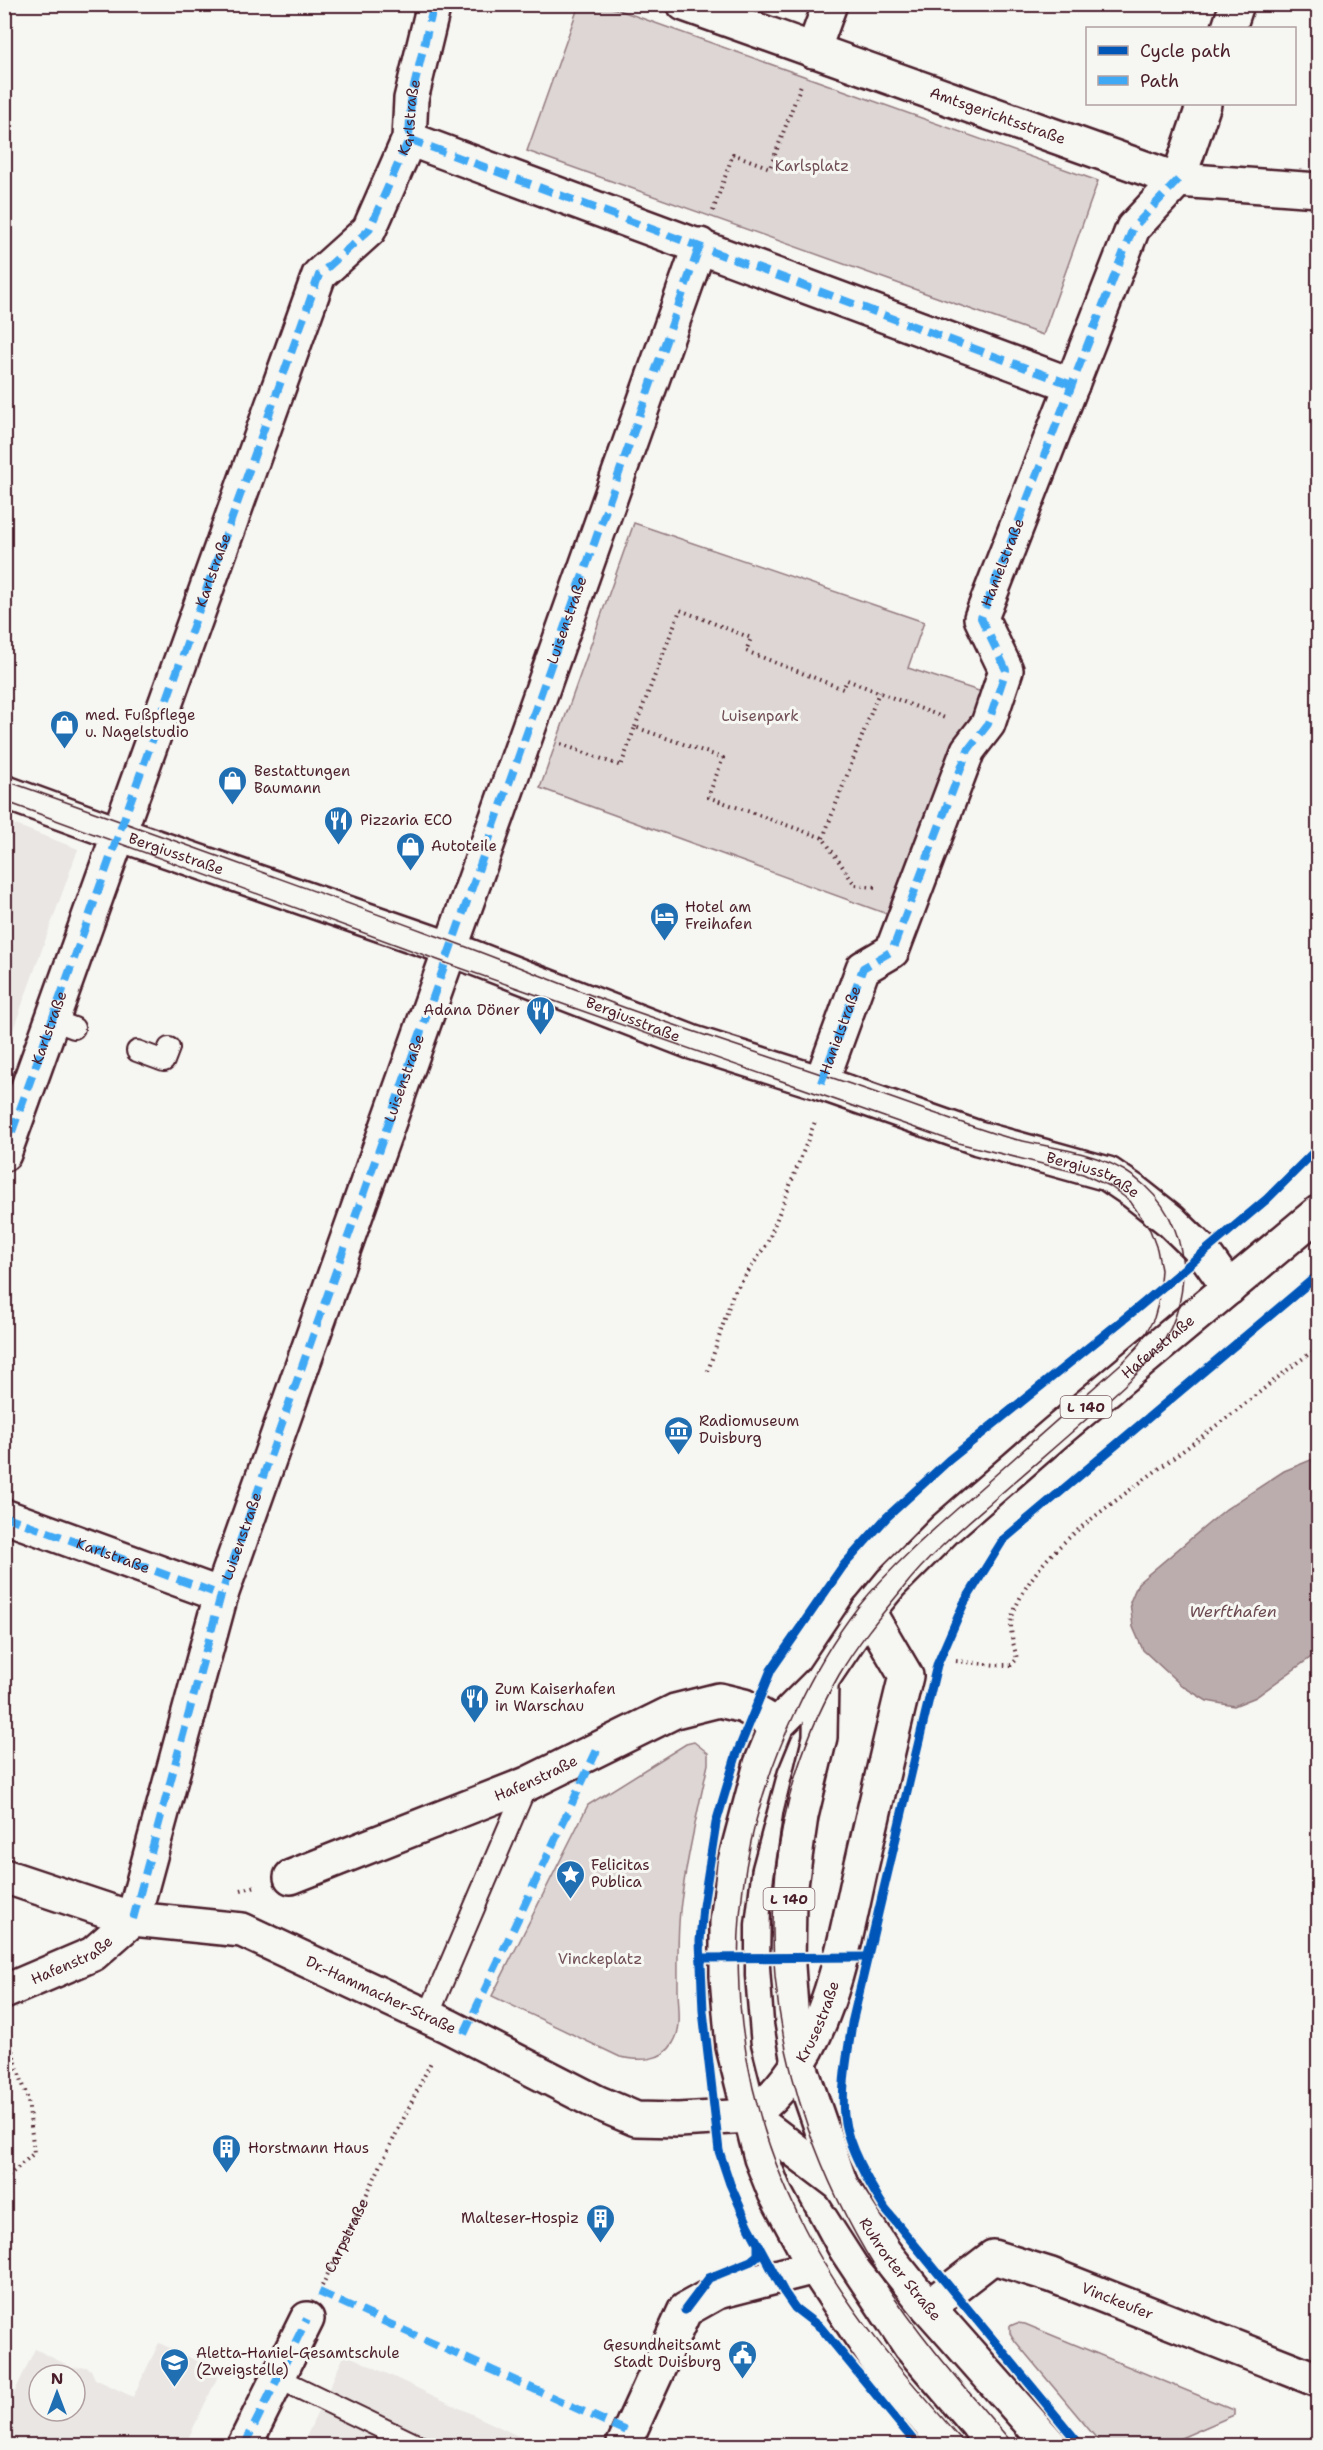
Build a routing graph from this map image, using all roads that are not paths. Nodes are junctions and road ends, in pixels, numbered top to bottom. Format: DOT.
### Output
graph roads {
  1 [pos="434,4"];
  2 [pos="684,4"];
  3 [pos="830,4"];
  4 [pos="1237,4"];
  5 [pos="1229,27"];
  6 [pos="813,51"];
  7 [pos="1204,105"];
  8 [pos="409,139"];
  9 [pos="1178,180"];
  10 [pos="1318,190"];
  11 [pos="700,245"];
  12 [pos="1072,385"];
  13 [pos="4,792"];
  14 [pos="119,834"];
  15 [pos="451,950"];
  16 [pos="169,1048"];
  17 [pos="137,1051"];
  18 [pos="821,1083"];
  19 [pos="4,1155"];
  20 [pos="1318,1213"];
  21 [pos="1229,1288"];
  22 [pos="4,1516"];
  23 [pos="221,1595"];
  24 [pos="868,1611"];
  25 [pos="821,1681"];
  26 [pos="777,1725"];
  27 [pos="527,1784"];
  28 [pos="4,1876"];
  29 [pos="291,1877"];
  30 [pos="133,1919"];
  31 [pos="4,1992"];
  32 [pos="438,2021"];
  33 [pos="800,2063"];
  34 [pos="750,2116"];
  35 [pos="841,2185"];
  36 [pos="815,2267"];
  37 [pos="928,2307"];
  38 [pos="306,2319"];
  39 [pos="278,2378"];
  40 [pos="1318,2380"];
  41 [pos="244,2445"];
  42 [pos="419,2445"];
  43 [pos="623,2445"];
  44 [pos="949,2445"];
  45 [pos="1051,2445"];
  1 -- 8 [label="street, Karlstraße"];
  2 -- 6 [label="street, Amtsgerichtsstraße"];
  3 -- 6 [label="street"];
  4 -- 5 [label="street"];
  6 -- 9 [label="street, Amtsgerichtsstraße"];
  7 -- 9 [label="street, Hanielstraße"];
  8 -- 11 [label="street"];
  8 -- 14 [label="street, Karlstraße"];
  9 -- 10 [label="street, Amtsgerichtsstraße"];
  9 -- 12 [label="street, Hanielstraße"];
  11 -- 12 [label="street"];
  11 -- 15 [label="street, Luisenstraße"];
  12 -- 18 [label="street, Hanielstraße"];
  13 -- 14 [label="street, Bergiusstraße"];
  14 -- 15 [label="street, Bergiusstraße"];
  14 -- 19 [label="street, Karlstraße"];
  15 -- 18 [label="street, Bergiusstraße"];
  15 -- 23 [label="street, Luisenstraße"];
  16 -- 17 [label="lane"];
  18 -- 21 [label="street, Bergiusstraße"];
  20 -- 21 [label="street, Hafenstraße / L 140"];
  21 -- 24 [label="street, Hafenstraße / L 140"];
  22 -- 23 [label="street, Karlstraße"];
  23 -- 30 [label="street, Luisenstraße"];
  24 -- 25 [label="street, L 140"];
  24 -- 33 [label="street, Krusestraße"];
  25 -- 26 [label="street, L 140"];
  25 -- 33 [label="street, Krusestraße / L 140"];
  26 -- 27 [label="street, Hafenstraße"];
  26 -- 34 [label="street, L 140"];
  27 -- 29 [label="street, Hafenstraße"];
  27 -- 32 [label="lane"];
  28 -- 30 [label="street, Dr.-Hammacher-Straße"];
  30 -- 31 [label="street, Hafenstraße"];
  30 -- 32 [label="street, Dr.-Hammacher-Straße"];
  32 -- 34 [label="street, Dr.-Hammacher-Straße"];
  33 -- 34 [label="street"];
  33 -- 35 [label="street, Ruhrorter Straße / L 140"];
  34 -- 35 [label="street"];
  34 -- 36 [label="street, L 140"];
  35 -- 37 [label="street, Ruhrorter Straße / L 140"];
  36 -- 43 [label="street"];
  36 -- 44 [label="street, L 140"];
  37 -- 40 [label="street, Vinckeufer"];
  37 -- 45 [label="street, Ruhrorter Straße / L 140"];
  38 -- 39 [label="street"];
  39 -- 41 [label="street"];
  39 -- 42 [label="lane"];
}
